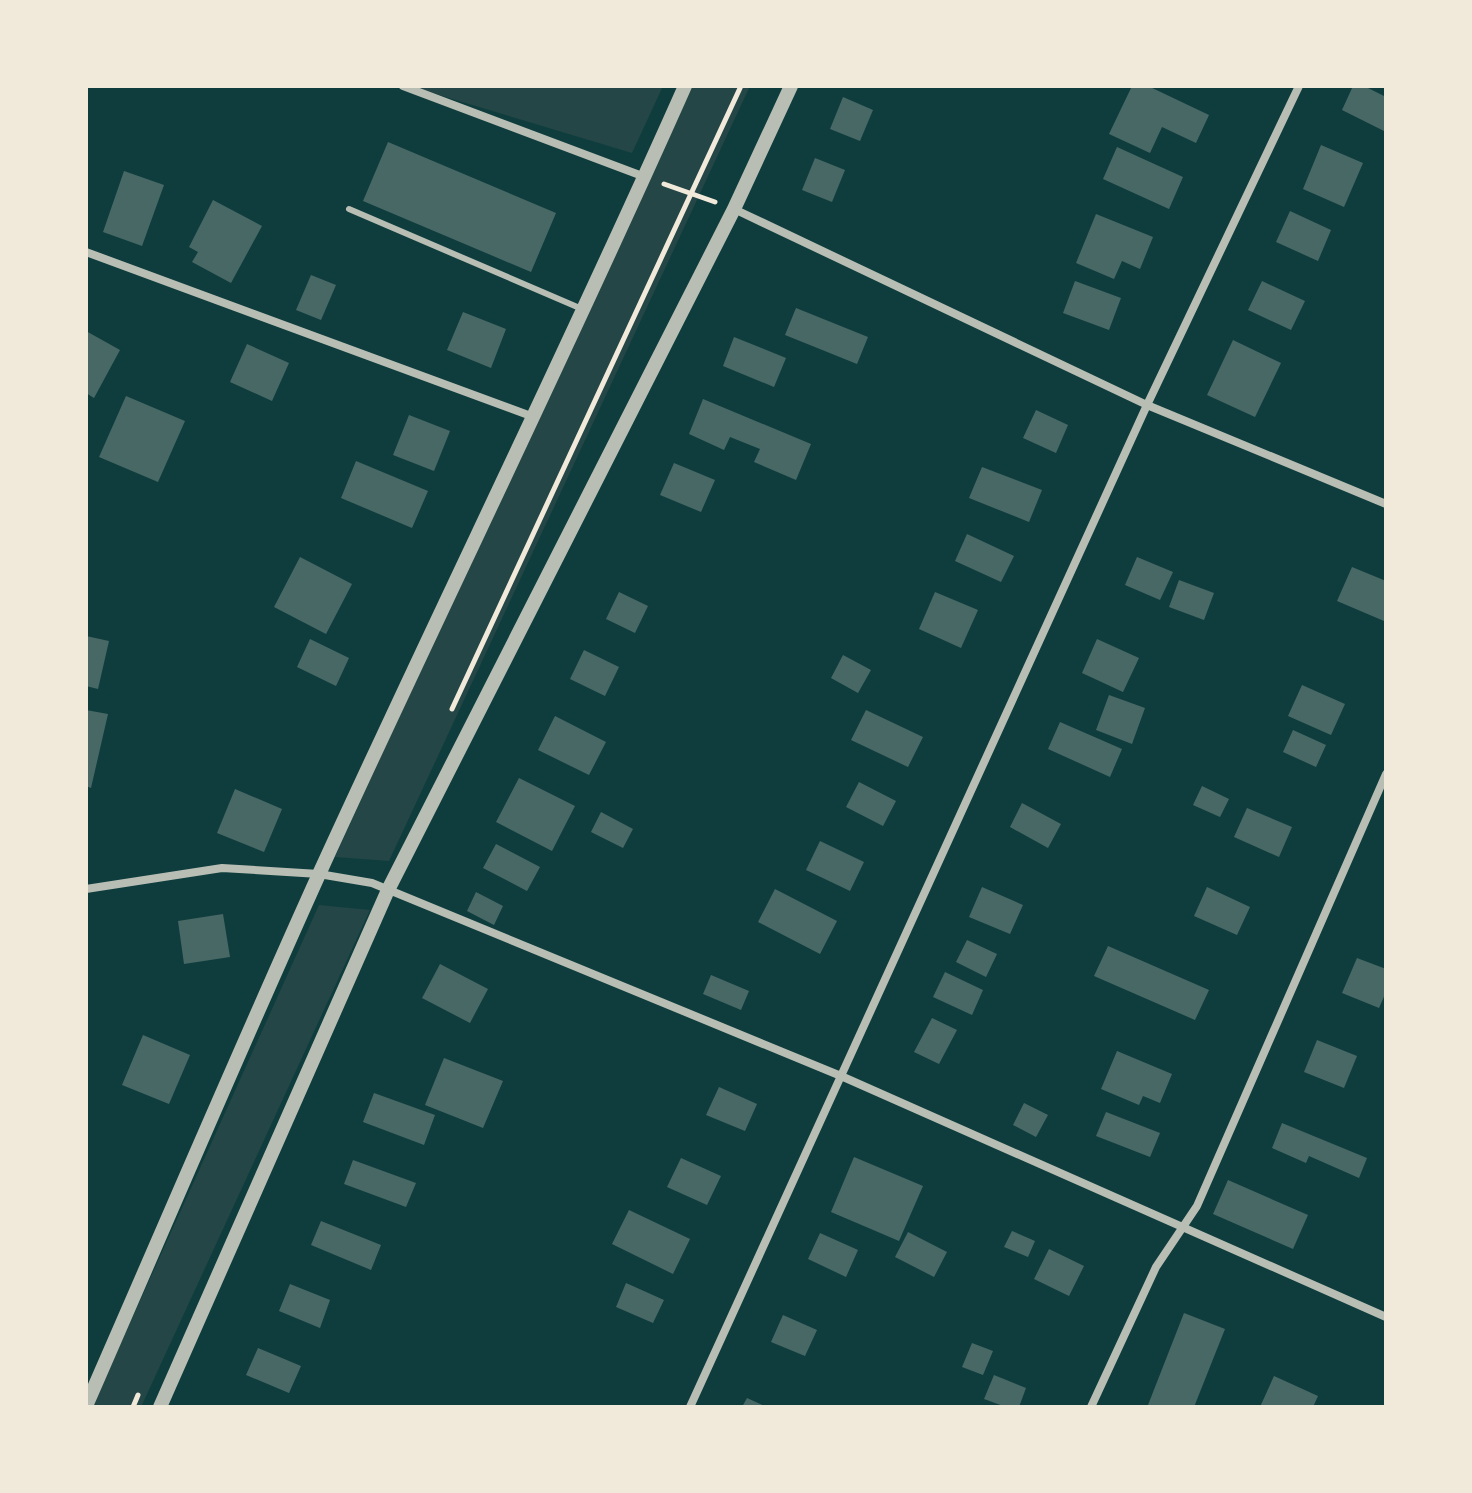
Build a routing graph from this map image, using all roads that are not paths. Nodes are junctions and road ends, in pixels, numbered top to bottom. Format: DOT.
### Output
graph roads {
  1 [pos="403,86"];
  2 [pos="685,86"];
  3 [pos="791,86"];
  4 [pos="1299,86"];
  5 [pos="645,177"];
  6 [pos="349,209"];
  7 [pos="734,209"];
  8 [pos="86,252"];
  9 [pos="585,311"];
  10 [pos="1147,405"];
  11 [pos="531,416"];
  12 [pos="1386,504"];
  13 [pos="1386,774"];
  14 [pos="319,874"];
  15 [pos="86,889"];
  16 [pos="388,890"];
  17 [pos="841,1076"];
  18 [pos="1184,1227"];
  19 [pos="1386,1317"];
  20 [pos="86,1406"];
  21 [pos="160,1407"];
  22 [pos="690,1407"];
  23 [pos="1091,1407"];
  1 -- 5 [label="street"];
  2 -- 5 [label="street"];
  3 -- 7 [label="street"];
  4 -- 10 [label="street"];
  5 -- 9 [label="street"];
  6 -- 9 [label="lane"];
  7 -- 10 [label="street"];
  7 -- 16 [label="street"];
  8 -- 11 [label="street"];
  9 -- 11 [label="street"];
  10 -- 12 [label="street"];
  10 -- 17 [label="street"];
  11 -- 14 [label="street"];
  13 -- 18 [label="street"];
  14 -- 15 [label="street"];
  14 -- 16 [label="street"];
  14 -- 20 [label="street"];
  16 -- 17 [label="street"];
  16 -- 21 [label="street"];
  17 -- 18 [label="street"];
  17 -- 22 [label="street"];
  18 -- 19 [label="street"];
  18 -- 23 [label="street"];
}
